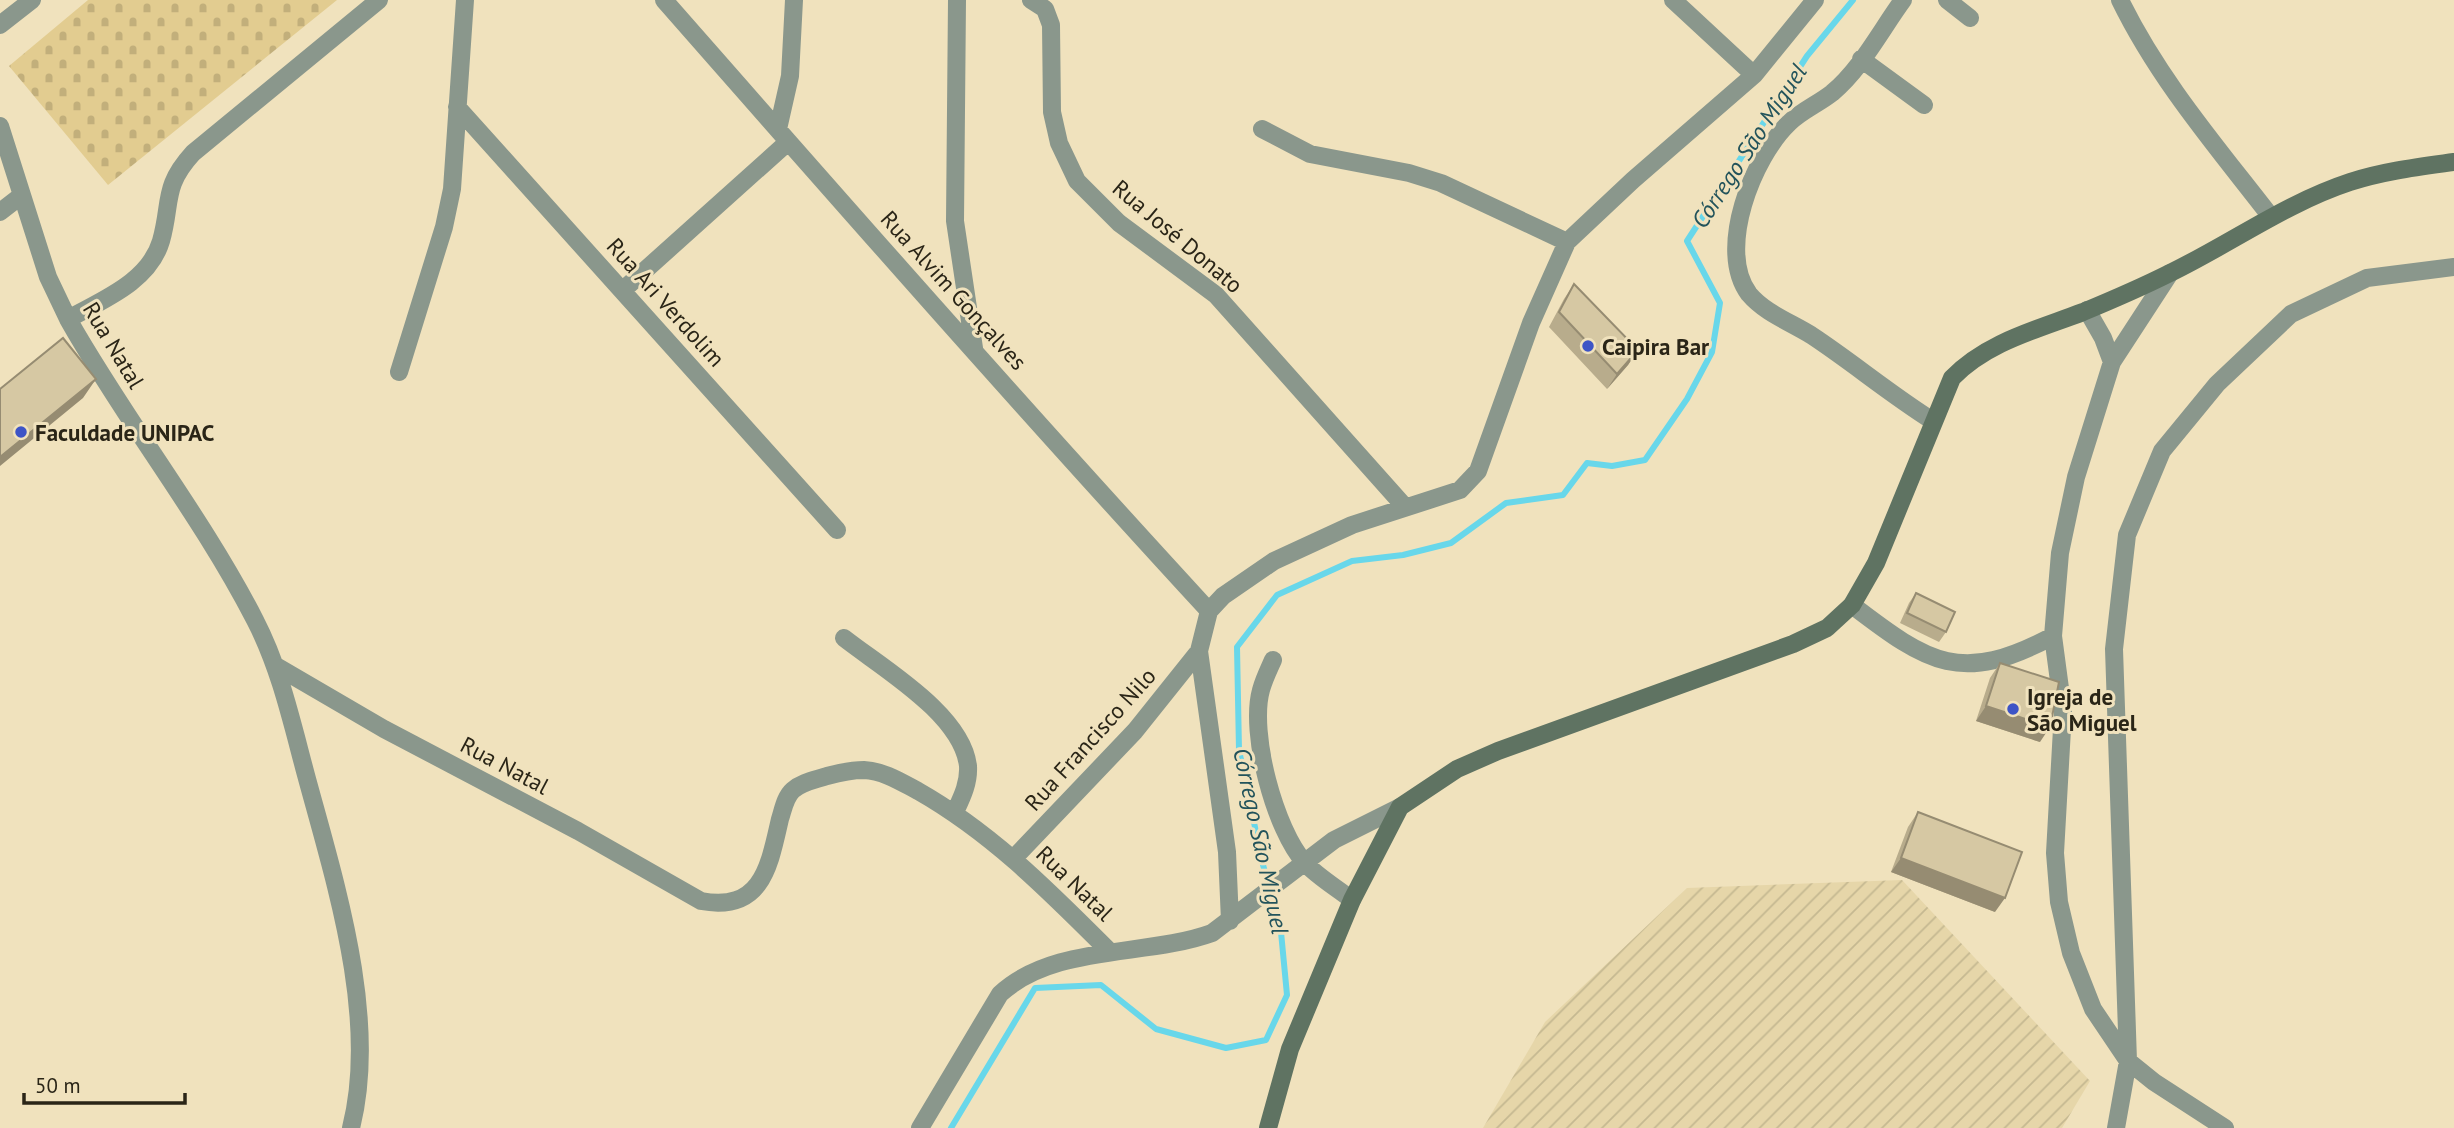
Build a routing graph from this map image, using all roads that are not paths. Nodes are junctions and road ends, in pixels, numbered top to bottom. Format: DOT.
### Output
graph roads {
  1 [pos="32,0"];
  2 [pos="379,0"];
  3 [pos="465,0"];
  4 [pos="664,0"];
  5 [pos="794,0"];
  6 [pos="957,0"];
  7 [pos="1031,0"];
  8 [pos="1672,0"];
  9 [pos="1903,0"];
  10 [pos="1947,0"];
  11 [pos="2120,0"];
  12 [pos="1808,3"];
  13 [pos="1970,18"];
  14 [pos="0,25"];
  15 [pos="1861,59"];
  16 [pos="1754,75"];
  17 [pos="1924,105"];
  18 [pos="457,107"];
  19 [pos="0,126"];
  20 [pos="1262,129"];
  21 [pos="783,135"];
  22 [pos="2454,163"];
  23 [pos="22,195"];
  24 [pos="0,212"];
  25 [pos="2271,217"];
  26 [pos="1567,243"];
  27 [pos="2454,267"];
  28 [pos="2170,273"];
  29 [pos="623,290"];
  30 [pos="2087,310"];
  31 [pos="68,319"];
  32 [pos="974,348"];
  33 [pos="2112,362"];
  34 [pos="399,372"];
  35 [pos="1933,421"];
  36 [pos="1405,507"];
  37 [pos="837,530"];
  38 [pos="1852,605"];
  39 [pos="1209,611"];
  40 [pos="2053,636"];
  41 [pos="844,638"];
  42 [pos="1199,651"];
  43 [pos="1273,660"];
  44 [pos="276,666"];
  45 [pos="1400,807"];
  46 [pos="955,812"];
  47 [pos="1014,858"];
  48 [pos="1300,866"];
  49 [pos="1352,900"];
  50 [pos="1236,916"];
  51 [pos="1110,952"];
  52 [pos="2128,1061"];
  53 [pos="351,1128"];
  54 [pos="920,1128"];
  55 [pos="1268,1128"];
  56 [pos="2116,1128"];
  57 [pos="2225,1128"];
  1 -- 14 [label="street"];
  2 -- 31 [label="street"];
  3 -- 18 [label="street"];
  4 -- 21 [label="street, Rua Alvim Gonçalves"];
  5 -- 21 [label="street"];
  6 -- 32 [label="street"];
  7 -- 36 [label="street, Rua José Donato"];
  8 -- 16 [label="street"];
  9 -- 15 [label="street"];
  10 -- 13 [label="street"];
  11 -- 25 [label="street"];
  12 -- 16 [label="street"];
  15 -- 17 [label="street"];
  15 -- 35 [label="street"];
  16 -- 26 [label="street"];
  18 -- 29 [label="street, Rua Ari Verdolim"];
  18 -- 34 [label="street"];
  19 -- 23 [label="street, Rua Natal"];
  20 -- 26 [label="street"];
  21 -- 29 [label="street"];
  21 -- 32 [label="street, Rua Alvim Gonçalves"];
  22 -- 25 [label="main road"];
  23 -- 24 [label="street"];
  23 -- 31 [label="street, Rua Natal"];
  25 -- 28 [label="main road"];
  26 -- 36 [label="street"];
  27 -- 52 [label="street"];
  28 -- 30 [label="main road"];
  28 -- 33 [label="street"];
  29 -- 37 [label="street, Rua Ari Verdolim"];
  30 -- 33 [label="street"];
  30 -- 35 [label="main road"];
  31 -- 44 [label="street, Rua Natal"];
  32 -- 39 [label="street, Rua Alvim Gonçalves"];
  33 -- 40 [label="street"];
  35 -- 38 [label="main road"];
  36 -- 39 [label="street"];
  38 -- 40 [label="street"];
  38 -- 45 [label="main road"];
  39 -- 42 [label="street"];
  40 -- 52 [label="street"];
  41 -- 46 [label="street"];
  42 -- 47 [label="street, Rua Francisco Nilo"];
  42 -- 50 [label="street"];
  43 -- 48 [label="street"];
  44 -- 46 [label="street, Rua Natal"];
  44 -- 53 [label="street"];
  45 -- 48 [label="street"];
  45 -- 49 [label="main road"];
  46 -- 47 [label="street, Rua Natal"];
  47 -- 51 [label="street, Rua Natal"];
  48 -- 49 [label="street"];
  48 -- 50 [label="street"];
  49 -- 55 [label="main road"];
  50 -- 51 [label="street"];
  51 -- 54 [label="street"];
  52 -- 56 [label="street"];
  52 -- 57 [label="street"];
}
